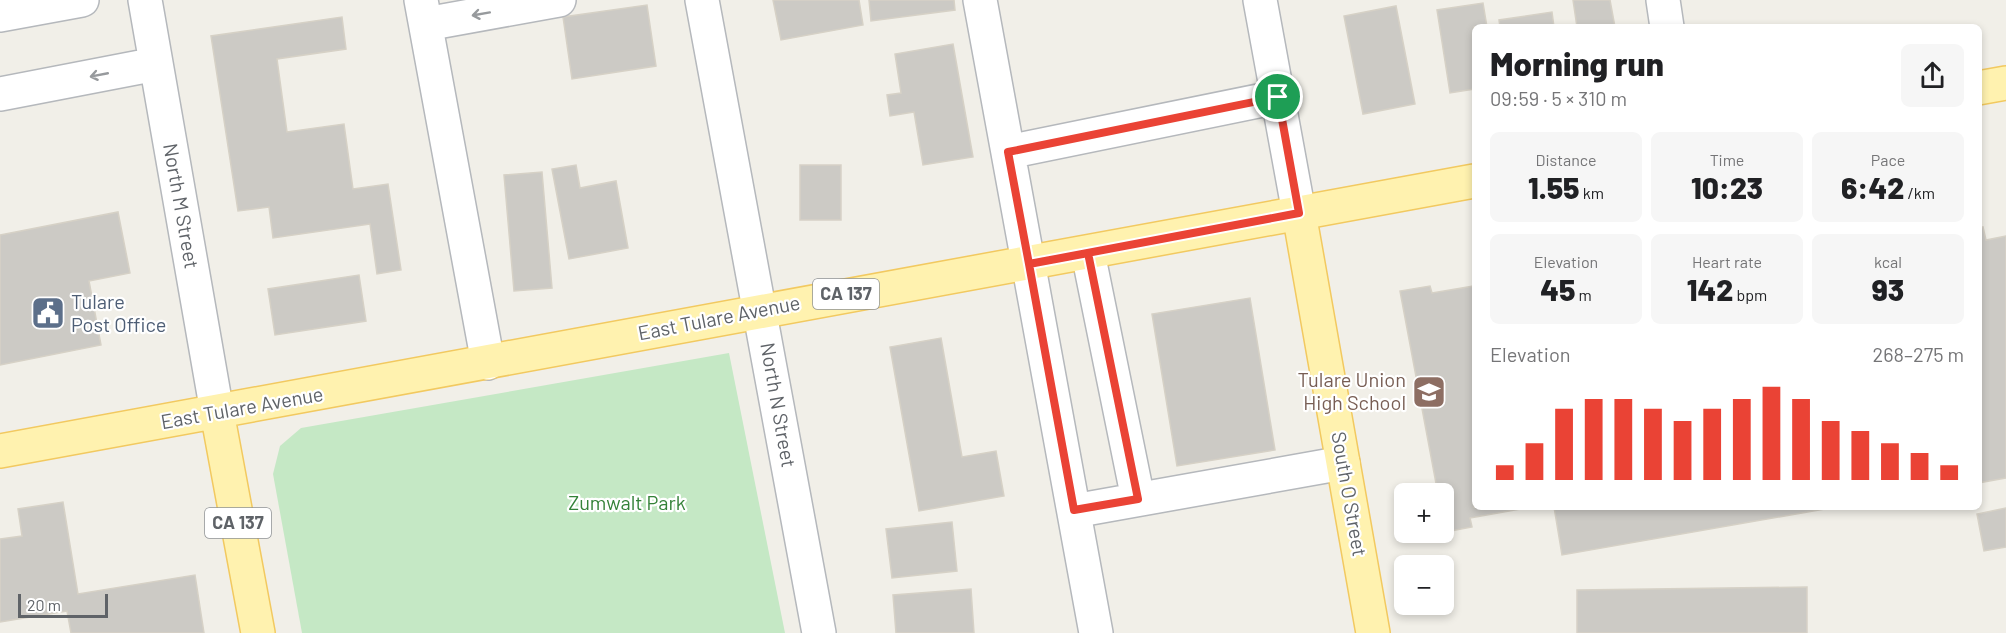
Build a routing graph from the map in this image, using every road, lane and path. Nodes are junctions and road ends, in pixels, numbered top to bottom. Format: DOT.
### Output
graph roads {
  1 [pos="82,0"];
  2 [pos="145,0"];
  3 [pos="559,0"];
  4 [pos="702,0"];
  5 [pos="980,0"];
  6 [pos="1260,0"];
  7 [pos="1663,0"];
  8 [pos="423,12"];
  9 [pos="0,15"];
  10 [pos="1667,24"];
  11 [pos="156,64"];
  12 [pos="2006,83"];
  13 [pos="1982,87"];
  14 [pos="0,94"];
  15 [pos="1278,97"];
  16 [pos="1008,152"];
  17 [pos="1472,181"];
  18 [pos="1299,213"];
  19 [pos="1088,253"];
  20 [pos="1029,264"];
  21 [pos="760,309"];
  22 [pos="488,363"];
  23 [pos="217,412"];
  24 [pos="0,451"];
  25 [pos="1343,463"];
  26 [pos="1138,499"];
  27 [pos="1074,510"];
  28 [pos="258,633"];
  29 [pos="819,633"];
  30 [pos="1096,633"];
  31 [pos="1373,633"];
  1 -- 9 [label="street"];
  2 -- 11 [label="street, North M Street"];
  3 -- 8 [label="street, one-way"];
  4 -- 21 [label="street, North N Street"];
  5 -- 16 [label="street"];
  6 -- 15 [label="street"];
  7 -- 10 [label="street"];
  8 -- 22 [label="street"];
  11 -- 14 [label="street, one-way"];
  11 -- 23 [label="street, North M Street"];
  12 -- 13 [label="main road"];
  15 -- 16 [label="street"];
  15 -- 18 [label="street"];
  16 -- 20 [label="street"];
  17 -- 18 [label="main road, East Tulare Avenue / CA 137"];
  18 -- 19 [label="main road, East Tulare Avenue / CA 137"];
  18 -- 25 [label="main road, South O Street"];
  19 -- 20 [label="main road, East Tulare Avenue / CA 137"];
  19 -- 26 [label="street"];
  20 -- 21 [label="main road, East Tulare Avenue / CA 137"];
  20 -- 27 [label="street"];
  21 -- 22 [label="main road, East Tulare Avenue / CA 137"];
  21 -- 29 [label="street, North N Street"];
  22 -- 23 [label="main road, East Tulare Avenue / CA 137"];
  23 -- 24 [label="main road, East Tulare Avenue"];
  23 -- 28 [label="main road, CA 137"];
  25 -- 26 [label="street"];
  25 -- 31 [label="main road, South O Street"];
  26 -- 27 [label="street"];
  27 -- 30 [label="street"];
}
